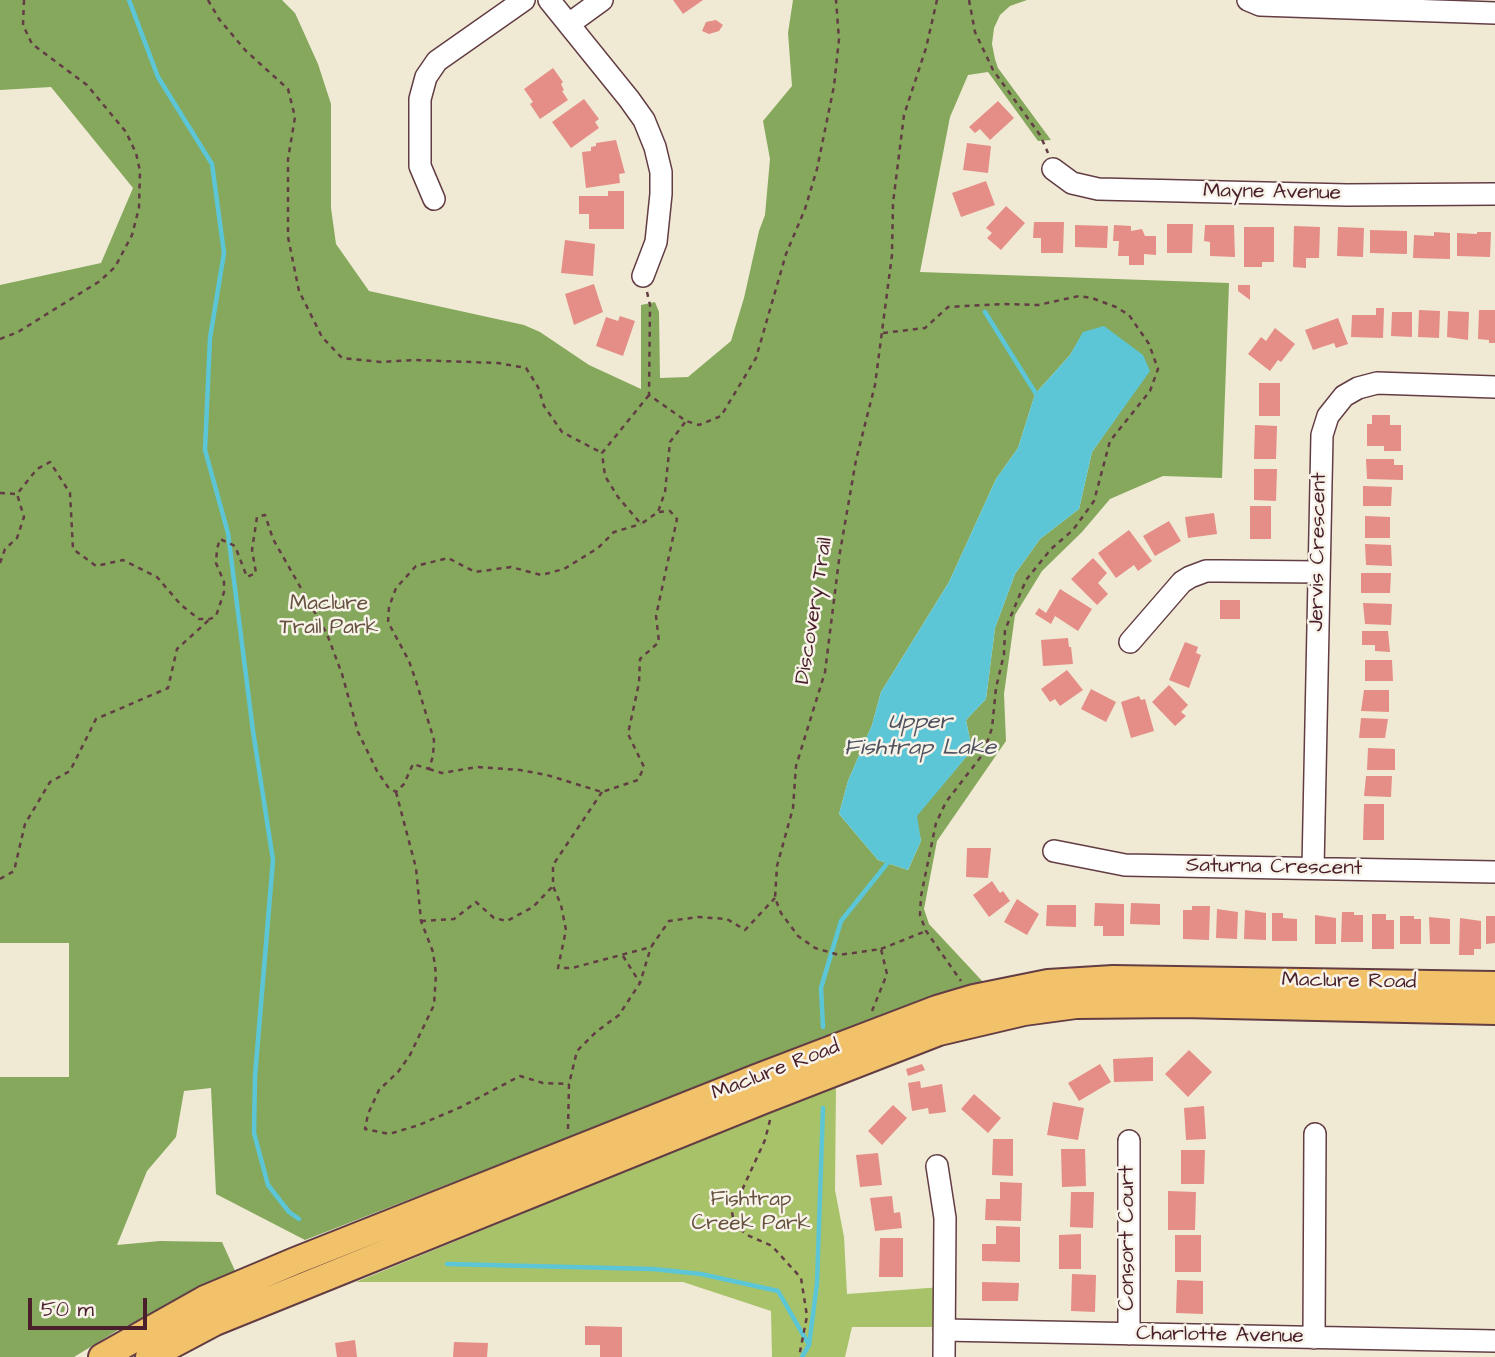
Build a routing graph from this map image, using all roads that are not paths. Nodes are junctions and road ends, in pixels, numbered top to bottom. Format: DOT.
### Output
graph roads {
  1 [pos="524,0"];
  2 [pos="549,0"];
  3 [pos="602,0"];
  4 [pos="1248,0"];
  5 [pos="1495,13"];
  6 [pos="569,24"];
  7 [pos="1053,169"];
  8 [pos="1495,194"];
  9 [pos="434,199"];
  10 [pos="643,276"];
  11 [pos="1495,387"];
  12 [pos="1318,572"];
  13 [pos="1130,642"];
  14 [pos="1054,851"];
  15 [pos="1313,869"];
  16 [pos="1495,872"];
  17 [pos="1495,985"];
  18 [pos="1495,1011"];
  19 [pos="1315,1134"];
  20 [pos="1129,1141"];
  21 [pos="937,1166"];
  22 [pos="944,1331"];
  23 [pos="1129,1334"];
  24 [pos="1314,1338"];
  25 [pos="1495,1342"];
  26 [pos="102,1357"];
  27 [pos="149,1357"];
  28 [pos="944,1357"];
  1 -- 9 [label="street"];
  2 -- 6 [label="street"];
  3 -- 6 [label="street"];
  4 -- 5 [label="street"];
  6 -- 10 [label="street"];
  7 -- 8 [label="street, Mayne Avenue"];
  11 -- 12 [label="street, Jervis Crescent"];
  12 -- 13 [label="street"];
  12 -- 15 [label="street, Jervis Crescent"];
  14 -- 15 [label="street, Saturna Crescent"];
  15 -- 16 [label="street, Saturna Crescent"];
  17 -- 26 [label="main road, Maclure Road"];
  18 -- 27 [label="main road, Maclure Road"];
  19 -- 24 [label="street"];
  20 -- 23 [label="street, Consort Court"];
  21 -- 22 [label="street"];
  22 -- 23 [label="street, Charlotte Avenue"];
  22 -- 28 [label="street"];
  23 -- 24 [label="street, Charlotte Avenue"];
  24 -- 25 [label="street, Charlotte Avenue"];
}
